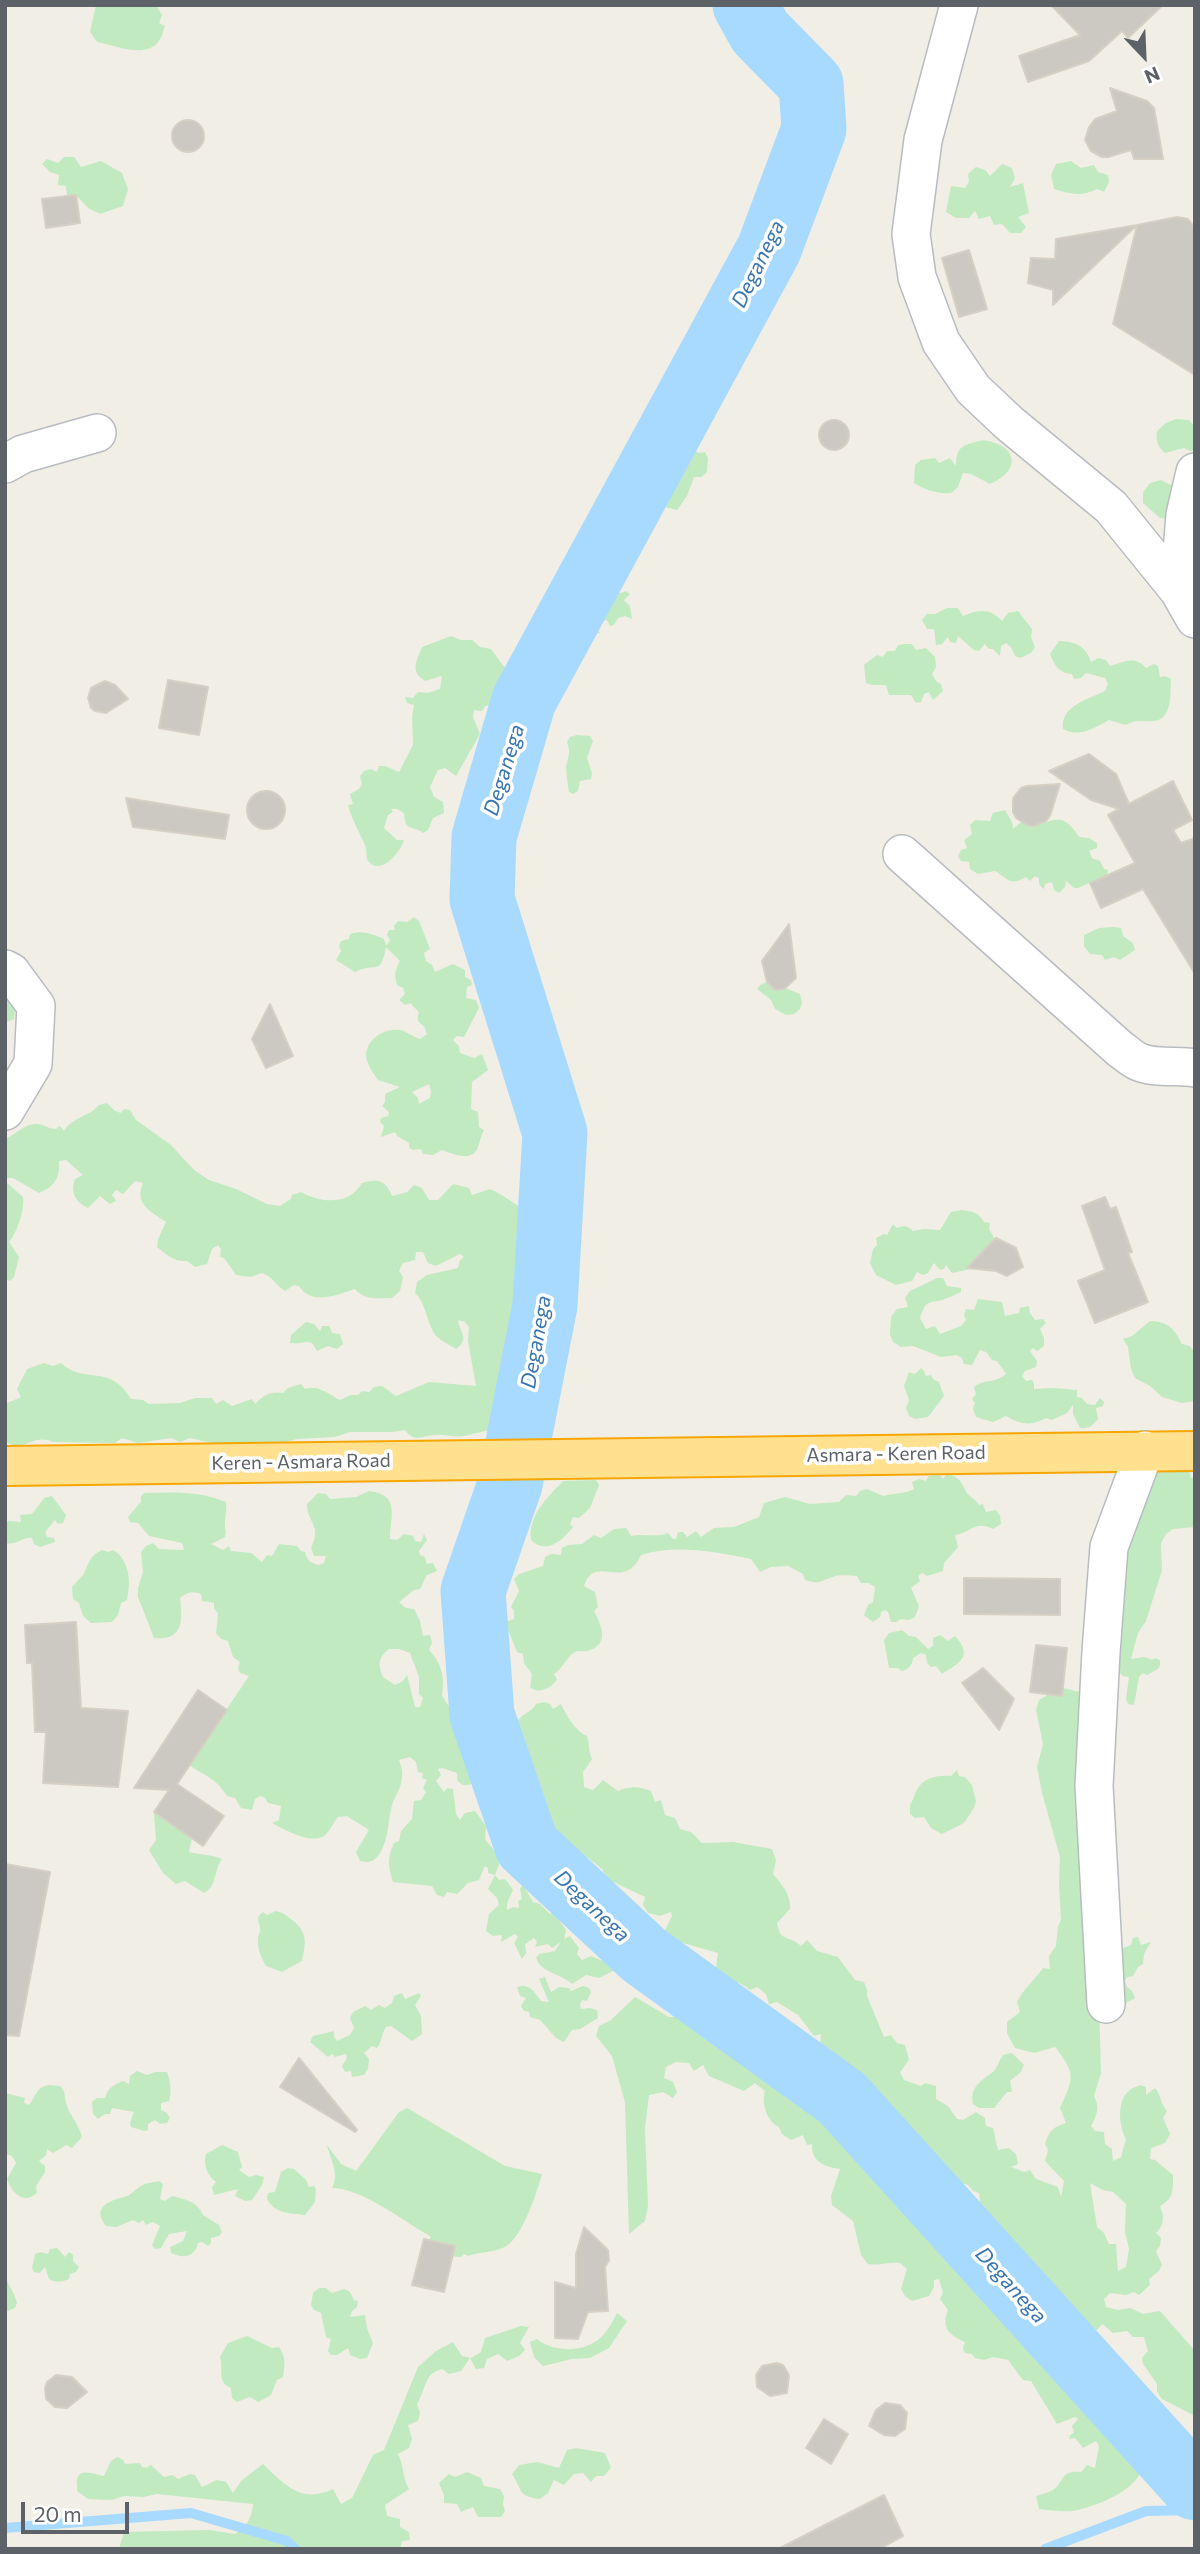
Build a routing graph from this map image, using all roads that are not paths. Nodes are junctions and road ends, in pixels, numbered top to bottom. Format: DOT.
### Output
graph roads {
  1 [pos="960,5"];
  2 [pos="97,433"];
  3 [pos="5,464"];
  4 [pos="1195,472"];
  5 [pos="1187,605"];
  6 [pos="902,854"];
  7 [pos="5,969"];
  8 [pos="1195,1068"];
  9 [pos="5,1111"];
  10 [pos="1145,1450"];
  11 [pos="1195,1451"];
  12 [pos="597,1458"];
  13 [pos="5,1466"];
  14 [pos="1106,2004"];
  1 -- 5 [label="street"];
  2 -- 3 [label="street"];
  4 -- 5 [label="street"];
  6 -- 8 [label="street"];
  7 -- 9 [label="street"];
  10 -- 11 [label="highway, Asmara - Keren Road"];
  10 -- 12 [label="highway, Asmara - Keren Road"];
  10 -- 14 [label="street"];
  12 -- 13 [label="highway, Keren - Asmara Road"];
}
